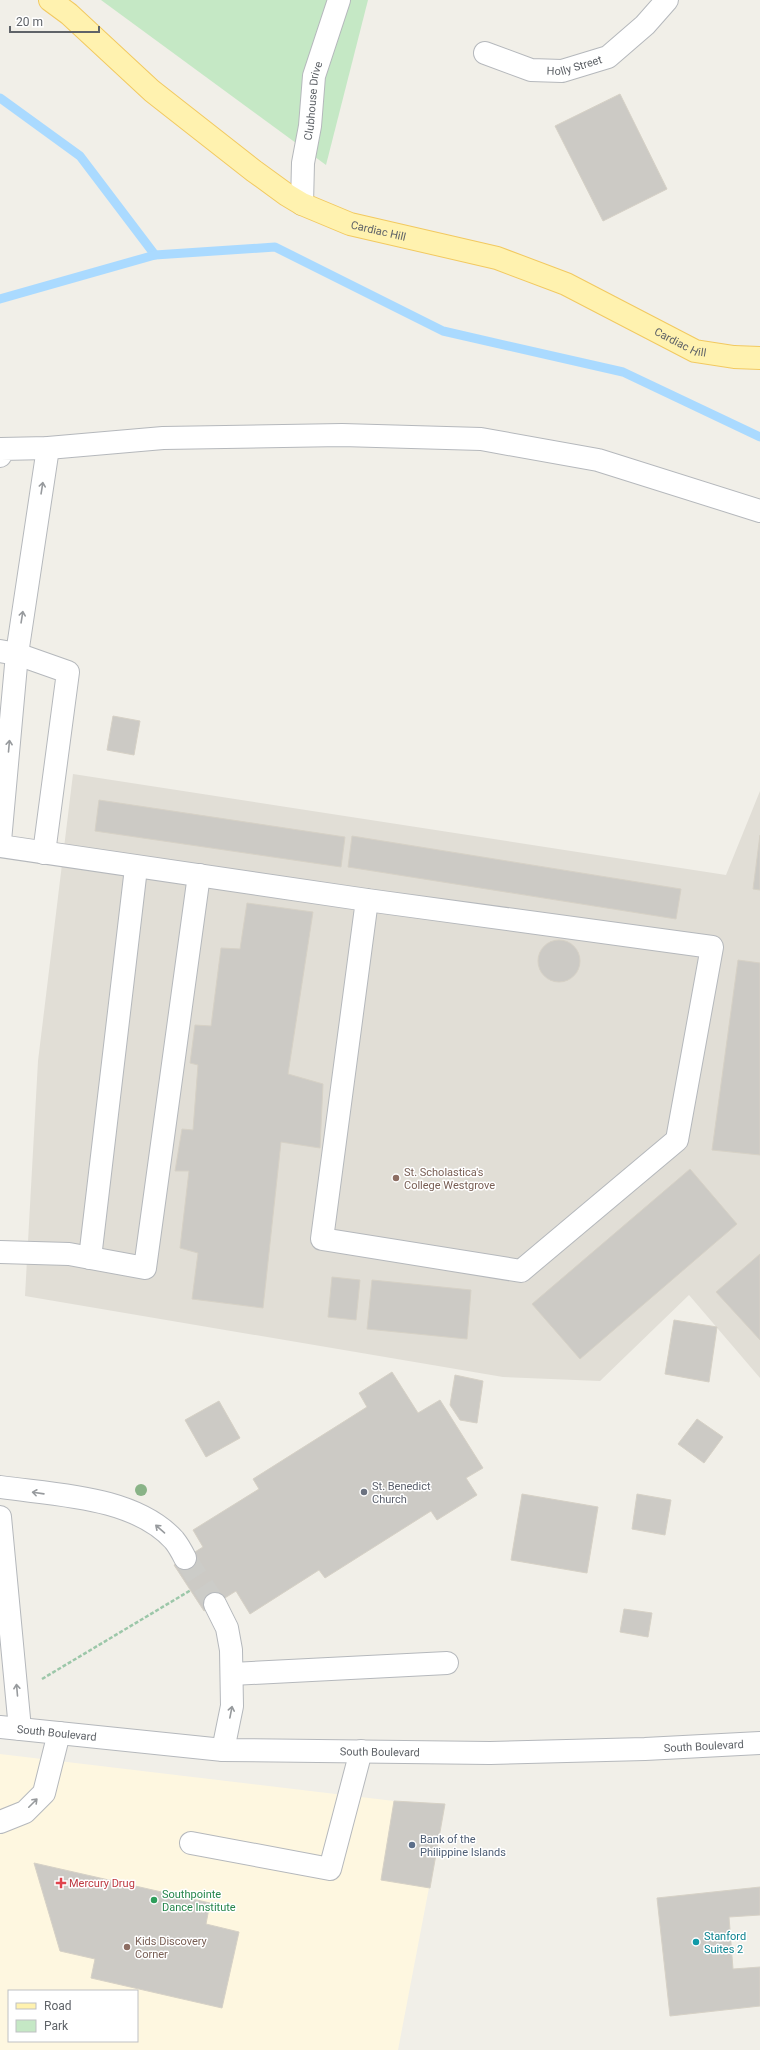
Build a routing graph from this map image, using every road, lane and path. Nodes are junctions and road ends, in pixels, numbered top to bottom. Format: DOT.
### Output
graph roads {
  1 [pos="50,0"];
  2 [pos="339,0"];
  3 [pos="667,0"];
  4 [pos="485,53"];
  5 [pos="302,204"];
  6 [pos="760,358"];
  7 [pos="48,448"];
  8 [pos="0,456"];
  9 [pos="760,512"];
  10 [pos="8,653"];
  11 [pos="0,841"];
  12 [pos="0,846"];
  13 [pos="44,853"];
  14 [pos="136,868"];
  15 [pos="199,875"];
  16 [pos="367,900"];
  17 [pos="0,1252"];
  18 [pos="90,1258"];
  19 [pos="0,1487"];
  20 [pos="0,1516"];
  21 [pos="185,1558"];
  22 [pos="191,1590"];
  23 [pos="215,1604"];
  24 [pos="447,1663"];
  25 [pos="232,1674"];
  26 [pos="18,1694"];
  27 [pos="10,1728"];
  28 [pos="59,1733"];
  29 [pos="760,1743"];
  30 [pos="223,1750"];
  31 [pos="361,1751"];
  32 [pos="0,1822"];
  33 [pos="191,1843"];
  1 -- 5 [label="main road, Cardiac Hill"];
  2 -- 5 [label="street, Clubhouse Drive"];
  3 -- 4 [label="street, Holly Street"];
  5 -- 6 [label="main road, Cardiac Hill"];
  7 -- 8 [label="street"];
  7 -- 9 [label="street"];
  10 -- 7 [label="street, one-way"];
  11 -- 10 [label="street, one-way"];
  10 -- 13 [label="street"];
  12 -- 13 [label="street"];
  13 -- 14 [label="street"];
  14 -- 15 [label="street"];
  14 -- 18 [label="street"];
  15 -- 16 [label="street"];
  15 -- 18 [label="street"];
  16 -- 16 [label="street"];
  17 -- 18 [label="street"];
  21 -- 19 [label="street, one-way"];
  26 -- 20 [label="street, one-way"];
  22 -- 26 [label="path"];
  23 -- 25 [label="street"];
  24 -- 25 [label="street"];
  30 -- 25 [label="street, one-way"];
  26 -- 27 [label="street"];
  27 -- 28 [label="street, South Boulevard"];
  28 -- 30 [label="street, South Boulevard"];
  32 -- 28 [label="street, one-way"];
  29 -- 31 [label="street, South Boulevard"];
  30 -- 31 [label="street, South Boulevard"];
  31 -- 33 [label="street"];
}
